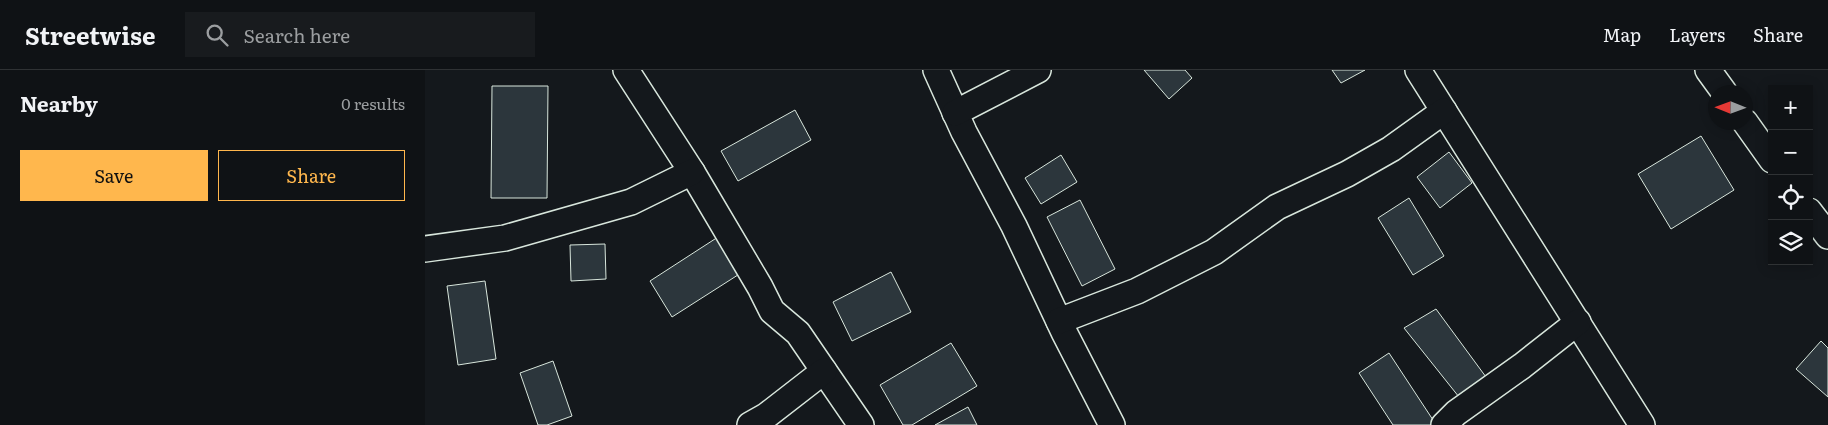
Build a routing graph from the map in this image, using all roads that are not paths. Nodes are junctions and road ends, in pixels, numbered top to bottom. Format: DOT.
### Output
graph roads {
  1 [pos="626,70"];
  2 [pos="936,70"];
  3 [pos="1038,70"];
  4 [pos="1417,70"];
  5 [pos="1707,70"];
  6 [pos="1719,85"];
  7 [pos="1444,111"];
  8 [pos="955,114"];
  9 [pos="1751,130"];
  10 [pos="1768,154"];
  11 [pos="692,172"];
  12 [pos="1813,216"];
  13 [pos="1828,236"];
  14 [pos="425,249"];
  15 [pos="1059,321"];
  16 [pos="1578,322"];
  17 [pos="824,371"];
  18 [pos="749,425"];
  19 [pos="861,425"];
  20 [pos="1112,425"];
  21 [pos="1444,425"];
  22 [pos="1642,425"];
  1 -- 11 [label="street"];
  2 -- 8 [label="street"];
  3 -- 8 [label="street"];
  4 -- 7 [label="street"];
  5 -- 6 [label="street"];
  7 -- 15 [label="street"];
  7 -- 16 [label="street"];
  8 -- 15 [label="street"];
  9 -- 10 [label="street"];
  11 -- 14 [label="street"];
  11 -- 17 [label="street"];
  12 -- 13 [label="street"];
  15 -- 20 [label="street"];
  16 -- 21 [label="street"];
  16 -- 22 [label="street"];
  17 -- 18 [label="street"];
  17 -- 19 [label="street"];
}
